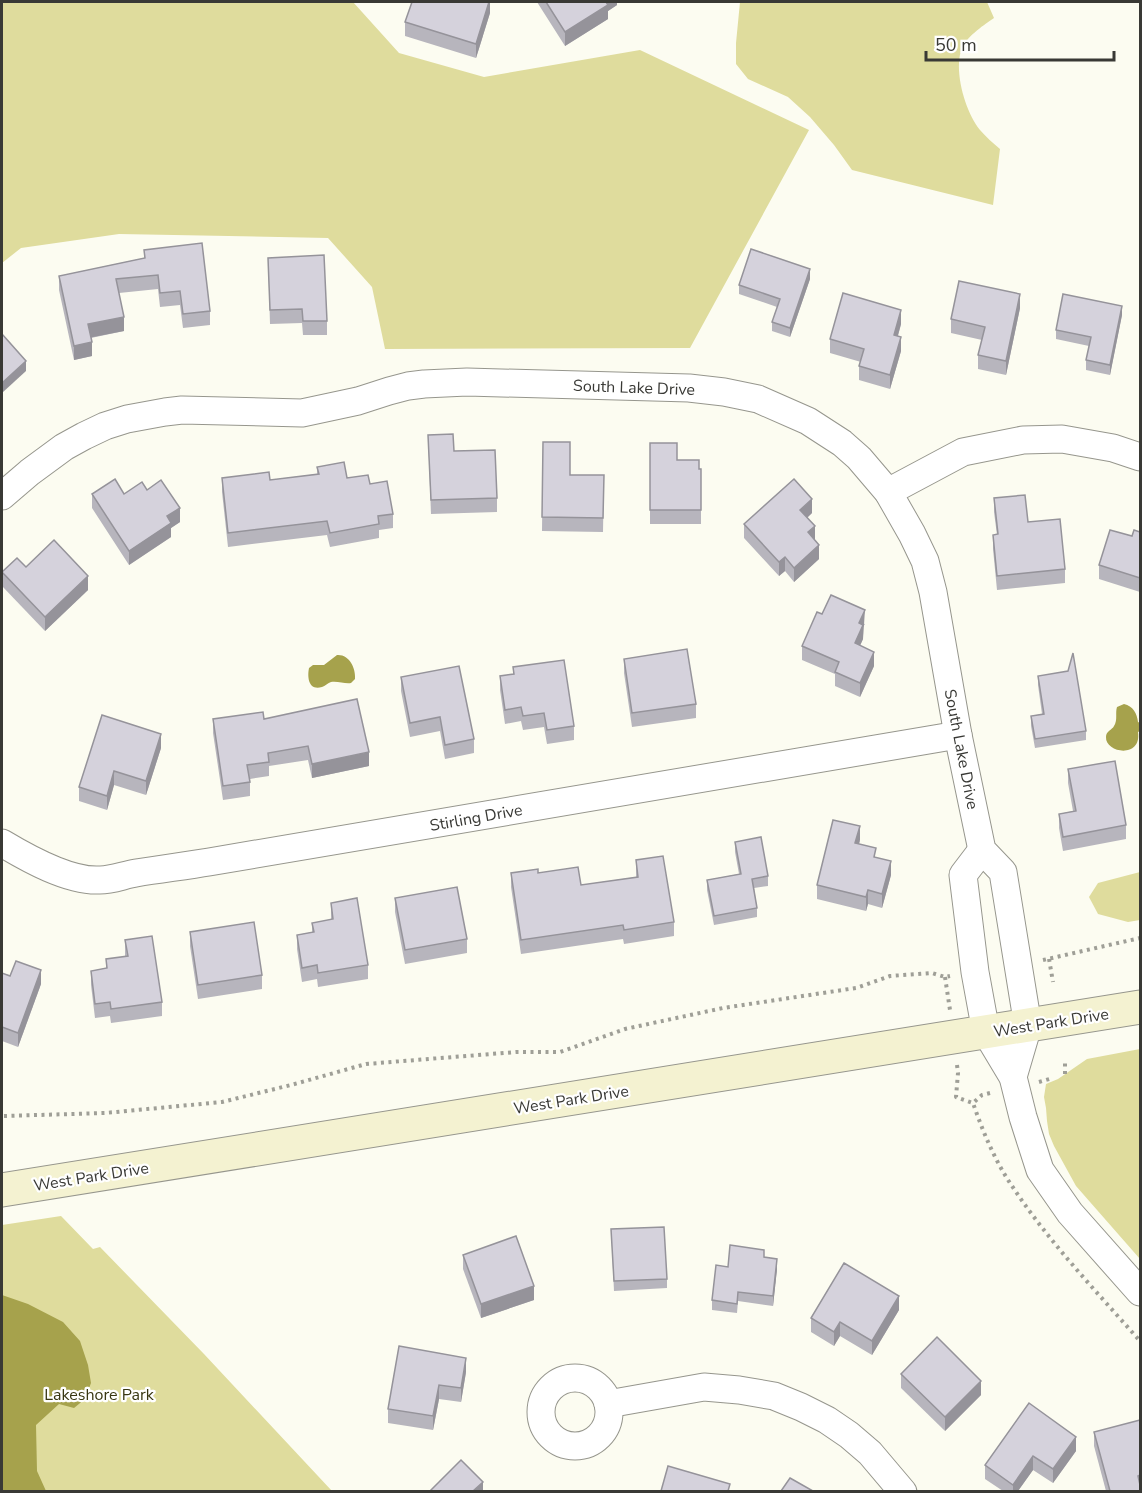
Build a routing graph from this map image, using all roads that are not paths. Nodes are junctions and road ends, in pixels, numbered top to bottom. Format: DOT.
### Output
graph roads {
  1 [pos="1140,457"];
  2 [pos="888,492"];
  3 [pos="2,496"];
  4 [pos="958,735"];
  5 [pos="2,843"];
  6 [pos="982,850"];
  7 [pos="1140,1007"];
  8 [pos="1028,1026"];
  9 [pos="986,1032"];
  10 [pos="1014,1077"];
  11 [pos="2,1190"];
  12 [pos="1140,1292"];
  13 [pos="608,1404"];
  14 [pos="903,1491"];
  1 -- 2 [label="street"];
  2 -- 3 [label="street, South Lake Drive"];
  2 -- 4 [label="street, South Lake Drive"];
  4 -- 5 [label="street, Stirling Drive"];
  4 -- 6 [label="street, South Lake Drive"];
  6 -- 8 [label="street"];
  6 -- 9 [label="street"];
  7 -- 8 [label="street, West Park Drive"];
  8 -- 9 [label="street, West Park Drive"];
  8 -- 10 [label="street"];
  9 -- 10 [label="street"];
  9 -- 11 [label="street, West Park Drive"];
  10 -- 12 [label="street"];
  13 -- 14 [label="street"];
}
